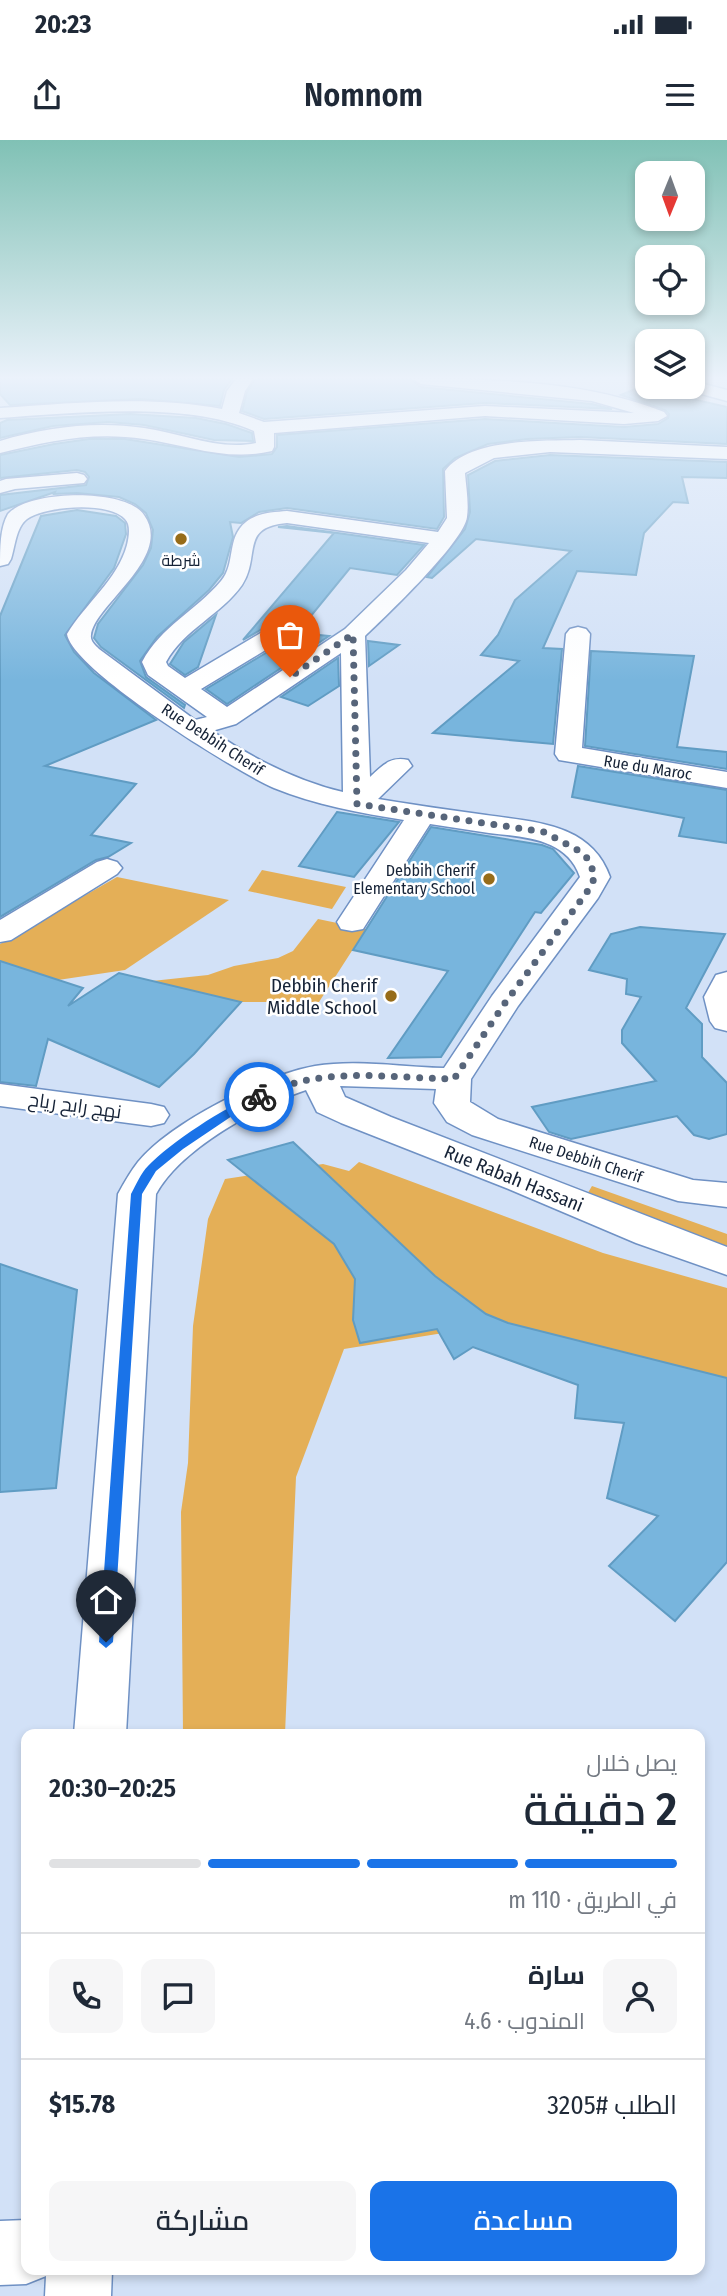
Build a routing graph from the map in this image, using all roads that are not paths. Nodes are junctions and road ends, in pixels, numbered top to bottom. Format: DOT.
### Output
graph roads {
  1 [pos="69,480"];
  2 [pos="455,480"];
  3 [pos="0,487"];
  4 [pos="444,538"];
  5 [pos="0,559"];
  6 [pos="292,624"];
  7 [pos="353,634"];
  8 [pos="578,634"];
  9 [pos="184,689"];
  10 [pos="227,719"];
  11 [pos="191,729"];
  12 [pos="398,766"];
  13 [pos="727,780"];
  14 [pos="357,804"];
  15 [pos="422,814"];
  16 [pos="107,867"];
  17 [pos="352,922"];
  18 [pos="0,933"];
  19 [pos="727,982"];
  20 [pos="727,1021"];
  21 [pos="318,1076"];
  22 [pos="454,1079"];
  23 [pos="0,1095"];
  24 [pos="151,1115"];
  25 [pos="727,1195"];
  26 [pos="727,1261"];
  27 [pos="100,1729"];
  28 [pos="0,2252"];
  29 [pos="21,2252"];
  30 [pos="79,2275"];
  31 [pos="78,2296"];
  1 -- 3 [label="street"];
  2 -- 4 [label="street"];
  4 -- 7 [label="street"];
  4 -- 9 [label="street"];
  5 -- 11 [label="street, Rue Debbih Cherif"];
  6 -- 9 [label="street"];
  7 -- 10 [label="street"];
  7 -- 14 [label="street"];
  8 -- 13 [label="street, Rue du Maroc"];
  9 -- 10 [label="street"];
  10 -- 11 [label="street"];
  11 -- 14 [label="street, Rue Debbih Cherif"];
  12 -- 14 [label="street"];
  14 -- 15 [label="street, Rue Debbih Cherif"];
  15 -- 17 [label="street"];
  15 -- 22 [label="street, Rue Debbih Cherif"];
  16 -- 18 [label="street"];
  19 -- 20 [label="street"];
  21 -- 22 [label="street"];
  21 -- 26 [label="street, Rue Rabah Hassani"];
  21 -- 27 [label="street"];
  22 -- 25 [label="street, Rue Debbih Cherif"];
  23 -- 24 [label="street, نهج رابح رياح"];
  28 -- 29 [label="street"];
  30 -- 31 [label="street"];
}
